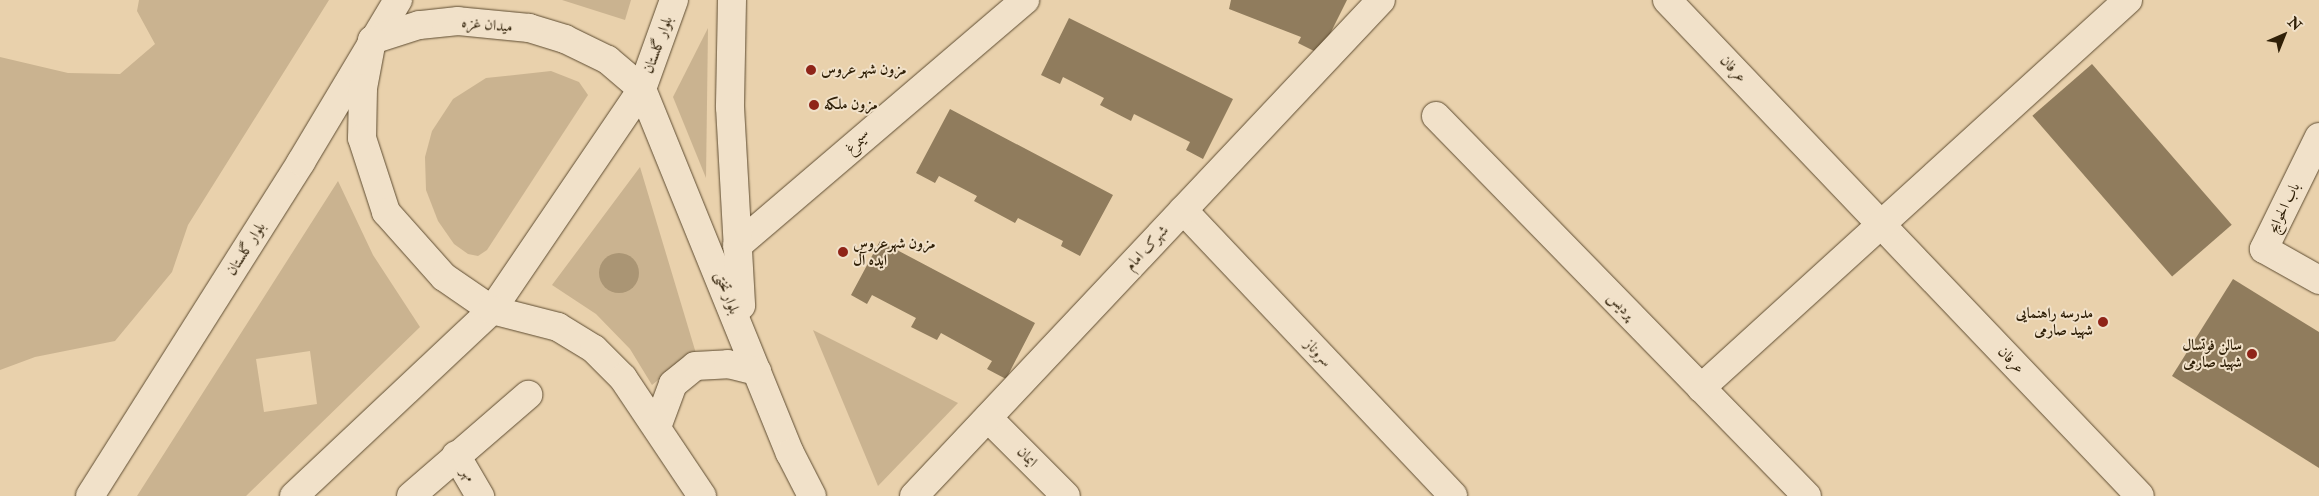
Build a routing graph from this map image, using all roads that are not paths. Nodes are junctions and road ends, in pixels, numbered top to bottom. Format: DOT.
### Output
graph roads {
  1 [pos="398,0"];
  2 [pos="674,0"];
  3 [pos="732,0"];
  4 [pos="1025,0"];
  5 [pos="1380,0"];
  6 [pos="1667,0"];
  7 [pos="2128,0"];
  8 [pos="372,40"];
  9 [pos="642,89"];
  10 [pos="1436,116"];
  11 [pos="2319,137"];
  12 [pos="1184,210"];
  13 [pos="1882,225"];
  14 [pos="737,246"];
  15 [pos="2319,280"];
  16 [pos="492,310"];
  17 [pos="742,332"];
  18 [pos="758,371"];
  19 [pos="1701,388"];
  20 [pos="528,395"];
  21 [pos="988,418"];
  22 [pos="657,427"];
  23 [pos="456,455"];
  24 [pos="90,496"];
  25 [pos="294,496"];
  26 [pos="411,496"];
  27 [pos="480,496"];
  28 [pos="702,496"];
  29 [pos="812,496"];
  30 [pos="914,496"];
  31 [pos="1066,496"];
  32 [pos="1453,496"];
  33 [pos="1807,496"];
  34 [pos="2140,496"];
  1 -- 8 [label="street, بلوار گلستان"];
  2 -- 9 [label="street, بلوار گلستان"];
  3 -- 14 [label="street"];
  4 -- 14 [label="street, سیمرغ"];
  5 -- 12 [label="street, شهرک امام"];
  6 -- 13 [label="street, عرفان"];
  7 -- 13 [label="street"];
  8 -- 9 [label="street, میدان غزه"];
  8 -- 16 [label="street"];
  8 -- 24 [label="street, بلوار گلستان"];
  9 -- 16 [label="street"];
  9 -- 17 [label="street, بلوار تختی"];
  10 -- 19 [label="street, پردیس"];
  11 -- 15 [label="street, باب الحوایج"];
  12 -- 21 [label="street, شهرک امام"];
  12 -- 32 [label="street, سروناز"];
  13 -- 19 [label="street"];
  13 -- 34 [label="street, عرفان"];
  14 -- 17 [label="street"];
  16 -- 22 [label="street"];
  16 -- 25 [label="street"];
  17 -- 18 [label="street, بلوار تختی"];
  18 -- 22 [label="street"];
  18 -- 29 [label="street, بلوار تختی"];
  19 -- 33 [label="street, پردیس"];
  20 -- 23 [label="street"];
  21 -- 30 [label="street, شهرک امام"];
  21 -- 31 [label="street, ایمان"];
  22 -- 28 [label="street"];
  23 -- 26 [label="street"];
  23 -- 27 [label="street, مهر"];
}
